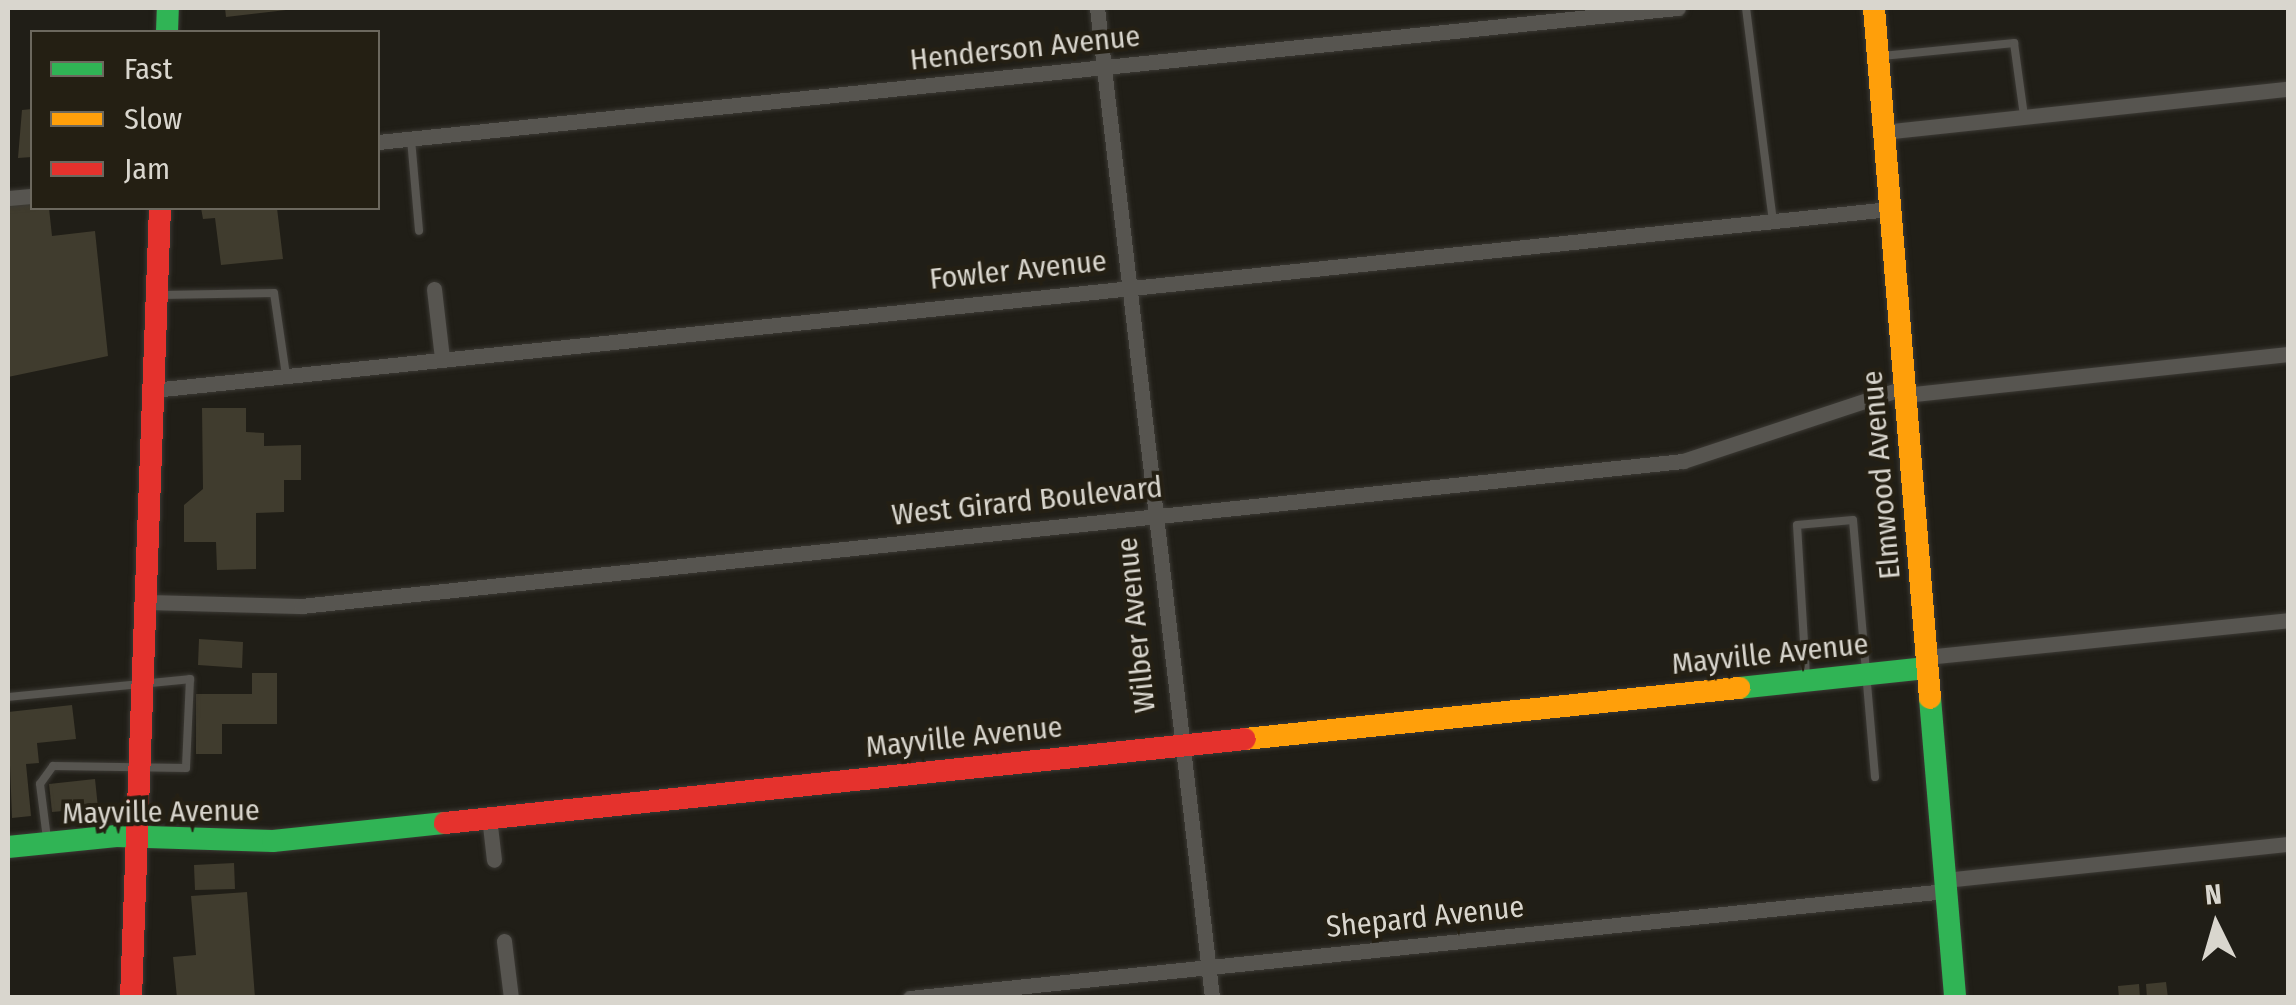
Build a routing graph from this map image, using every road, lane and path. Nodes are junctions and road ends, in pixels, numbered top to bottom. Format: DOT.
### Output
graph roads {
  1 [pos="1097,8"];
  2 [pos="1678,8"];
  3 [pos="1746,8"];
  4 [pos="1874,8"];
  5 [pos="1878,56"];
  6 [pos="1103,68"];
  7 [pos="2288,89"];
  8 [pos="2024,117"];
  9 [pos="1884,132"];
  10 [pos="411,139"];
  11 [pos="380,142"];
  12 [pos="1889,209"];
  13 [pos="160,210"];
  14 [pos="1773,221"];
  15 [pos="420,231"];
  16 [pos="1128,286"];
  17 [pos="434,289"];
  18 [pos="156,296"];
  19 [pos="2288,354"];
  20 [pos="442,358"];
  21 [pos="286,375"];
  22 [pos="153,390"];
  23 [pos="1904,391"];
  24 [pos="1152,516"];
  25 [pos="145,602"];
  26 [pos="2288,620"];
  27 [pos="1926,663"];
  28 [pos="1867,674"];
  29 [pos="143,677"];
  30 [pos="1806,680"];
  31 [pos="8,697"];
  32 [pos="1178,745"];
  33 [pos="140,767"];
  34 [pos="1875,777"];
  35 [pos="489,817"];
  36 [pos="137,837"];
  37 [pos="47,843"];
  38 [pos="2288,844"];
  39 [pos="8,847"];
  40 [pos="494,860"];
  41 [pos="1945,886"];
  42 [pos="504,941"];
  43 [pos="1209,967"];
  44 [pos="131,998"];
  45 [pos="511,998"];
  46 [pos="910,998"];
  47 [pos="1212,998"];
  48 [pos="1955,998"];
  1 -- 6 [label="street, Wilber Avenue"];
  2 -- 6 [label="street, Henderson Avenue"];
  3 -- 14 [label="lane"];
  4 -- 5 [label="street, Elmwood Avenue"];
  5 -- 8 [label="lane"];
  5 -- 9 [label="street, Elmwood Avenue"];
  6 -- 10 [label="street, Henderson Avenue"];
  6 -- 16 [label="street, Wilber Avenue"];
  7 -- 8 [label="street"];
  8 -- 9 [label="street"];
  9 -- 12 [label="street, Elmwood Avenue"];
  10 -- 11 [label="street, Henderson Avenue"];
  10 -- 15 [label="lane"];
  12 -- 14 [label="street, Fowler Avenue"];
  12 -- 23 [label="street, Elmwood Avenue"];
  13 -- 18 [label="street"];
  14 -- 16 [label="street, Fowler Avenue"];
  16 -- 20 [label="street, Fowler Avenue"];
  16 -- 24 [label="street, Wilber Avenue"];
  17 -- 20 [label="street"];
  18 -- 21 [label="lane"];
  18 -- 22 [label="street"];
  19 -- 23 [label="street, West Girard Boulevard"];
  20 -- 21 [label="street, Fowler Avenue"];
  21 -- 22 [label="street, Fowler Avenue"];
  22 -- 25 [label="street"];
  23 -- 24 [label="street, West Girard Boulevard"];
  23 -- 27 [label="street, Elmwood Avenue"];
  24 -- 25 [label="street, West Girard Boulevard"];
  24 -- 32 [label="street, Wilber Avenue"];
  25 -- 29 [label="street"];
  26 -- 27 [label="street"];
  27 -- 28 [label="street, Mayville Avenue"];
  27 -- 41 [label="street, Elmwood Avenue"];
  28 -- 30 [label="street, Mayville Avenue"];
  28 -- 30 [label="lane"];
  28 -- 34 [label="lane"];
  29 -- 31 [label="lane"];
  29 -- 33 [label="street"];
  29 -- 33 [label="lane"];
  30 -- 32 [label="street, Mayville Avenue"];
  32 -- 35 [label="street, Mayville Avenue"];
  32 -- 43 [label="street, Wilber Avenue"];
  33 -- 36 [label="street"];
  33 -- 37 [label="lane"];
  35 -- 36 [label="street, Mayville Avenue"];
  35 -- 40 [label="street"];
  36 -- 37 [label="street, Mayville Avenue"];
  36 -- 44 [label="street"];
  37 -- 39 [label="street, Mayville Avenue"];
  38 -- 41 [label="street, Shepard Avenue"];
  41 -- 43 [label="street, Shepard Avenue"];
  41 -- 48 [label="street, Elmwood Avenue"];
  42 -- 45 [label="street"];
  43 -- 46 [label="street, Shepard Avenue"];
  43 -- 47 [label="street, Wilber Avenue"];
}
